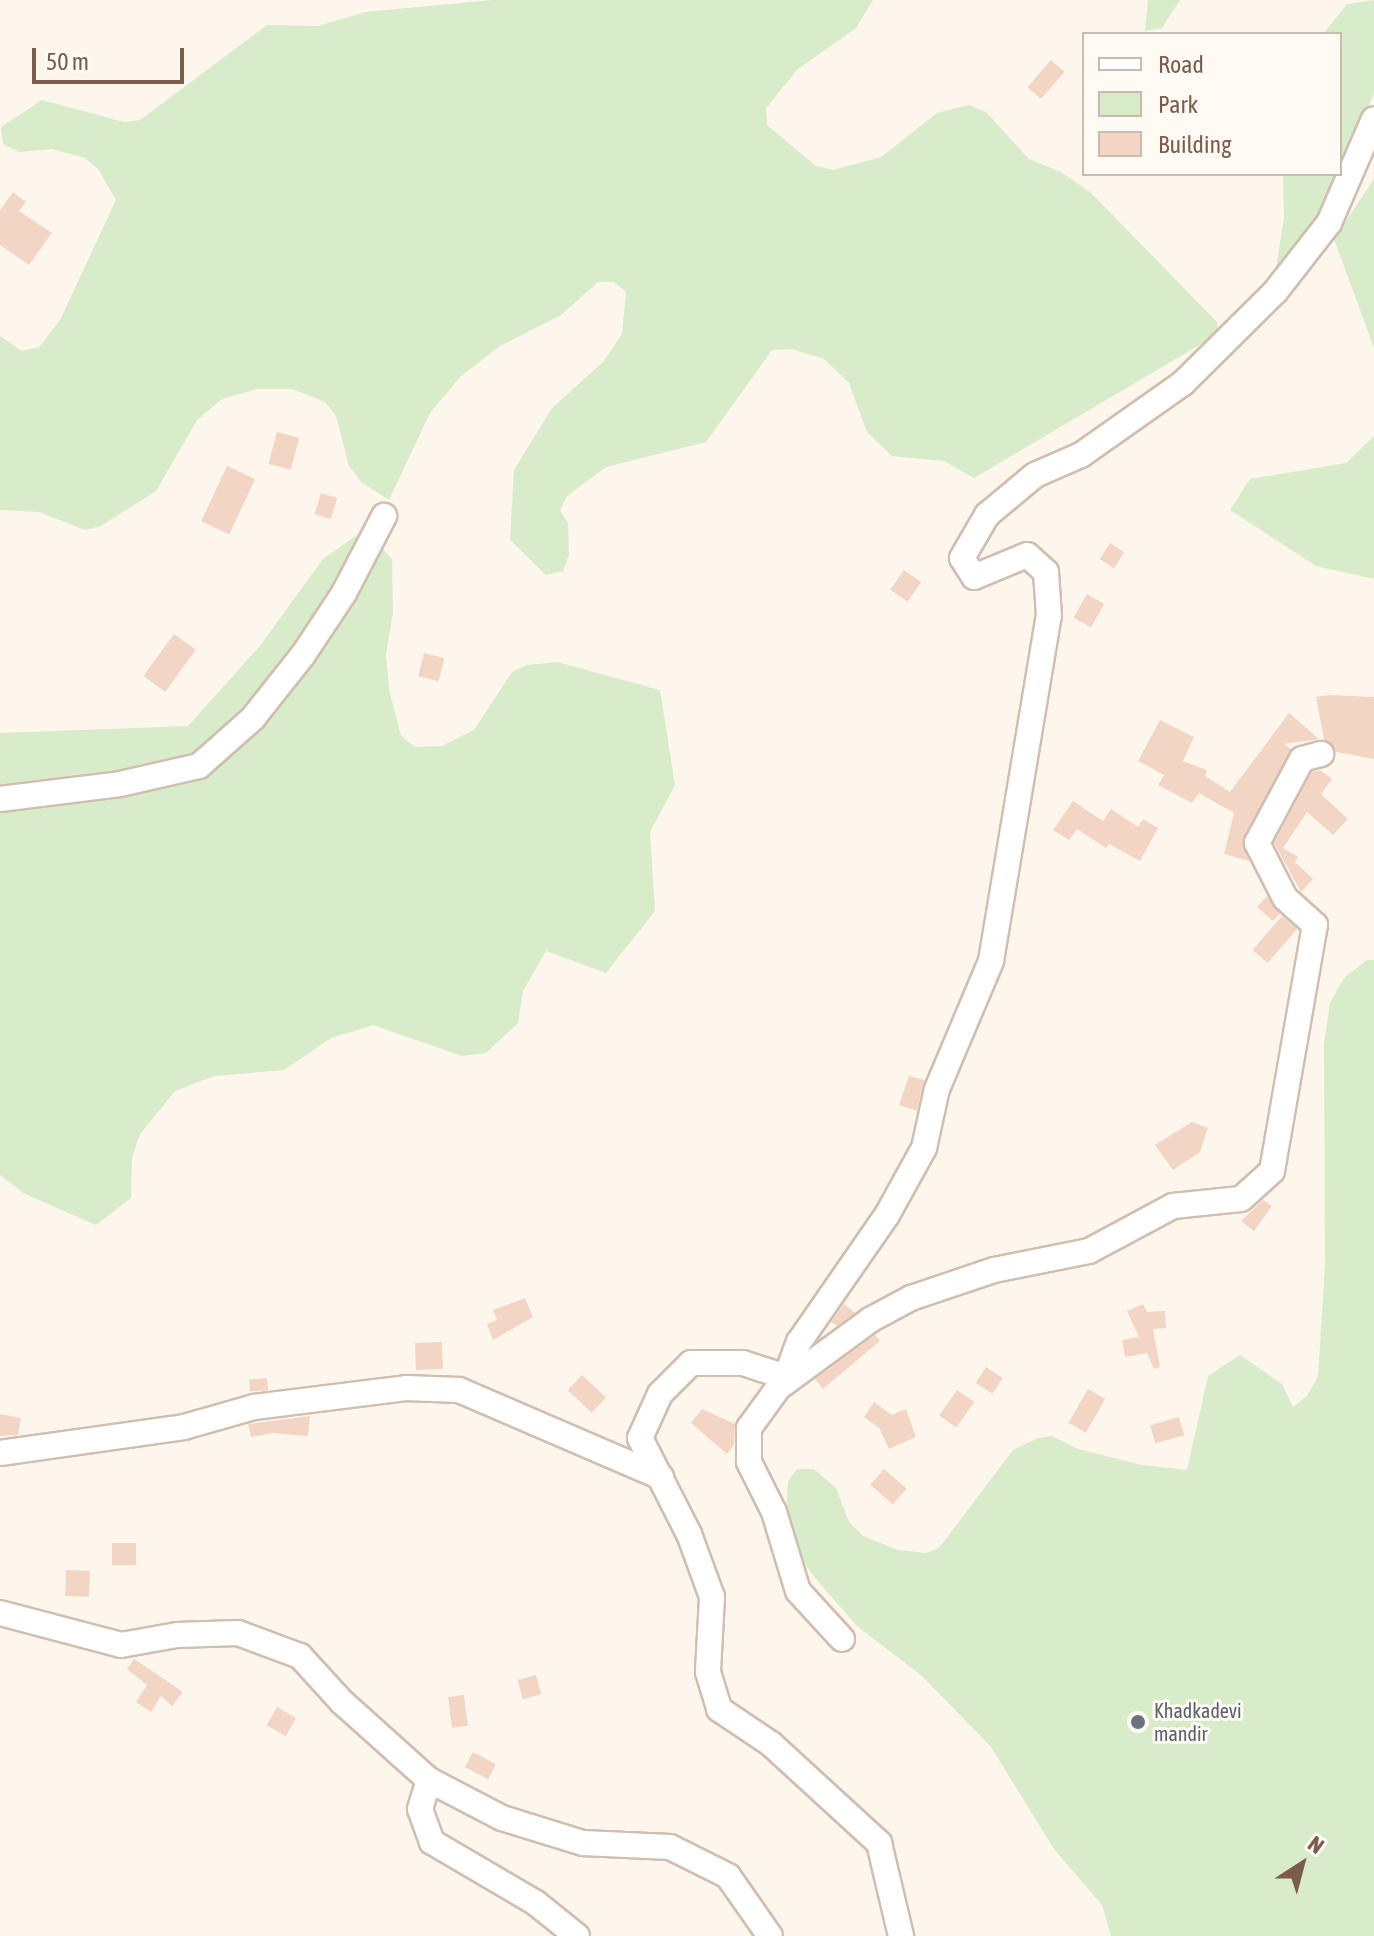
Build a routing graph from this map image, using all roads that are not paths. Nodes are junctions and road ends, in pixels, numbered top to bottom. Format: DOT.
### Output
graph roads {
  1 [pos="1374,119"];
  2 [pos="384,516"];
  3 [pos="1321,754"];
  4 [pos="0,799"];
  5 [pos="782,1382"];
  6 [pos="0,1453"];
  7 [pos="659,1476"];
  8 [pos="0,1613"];
  9 [pos="842,1639"];
  10 [pos="429,1780"];
  11 [pos="577,1936"];
  12 [pos="770,1936"];
  13 [pos="901,1936"];
  1 -- 5 [label="street"];
  2 -- 4 [label="street"];
  3 -- 5 [label="street"];
  5 -- 7 [label="street"];
  5 -- 9 [label="street"];
  6 -- 7 [label="street"];
  7 -- 13 [label="street"];
  8 -- 10 [label="street"];
  10 -- 11 [label="street"];
  10 -- 12 [label="street"];
}
